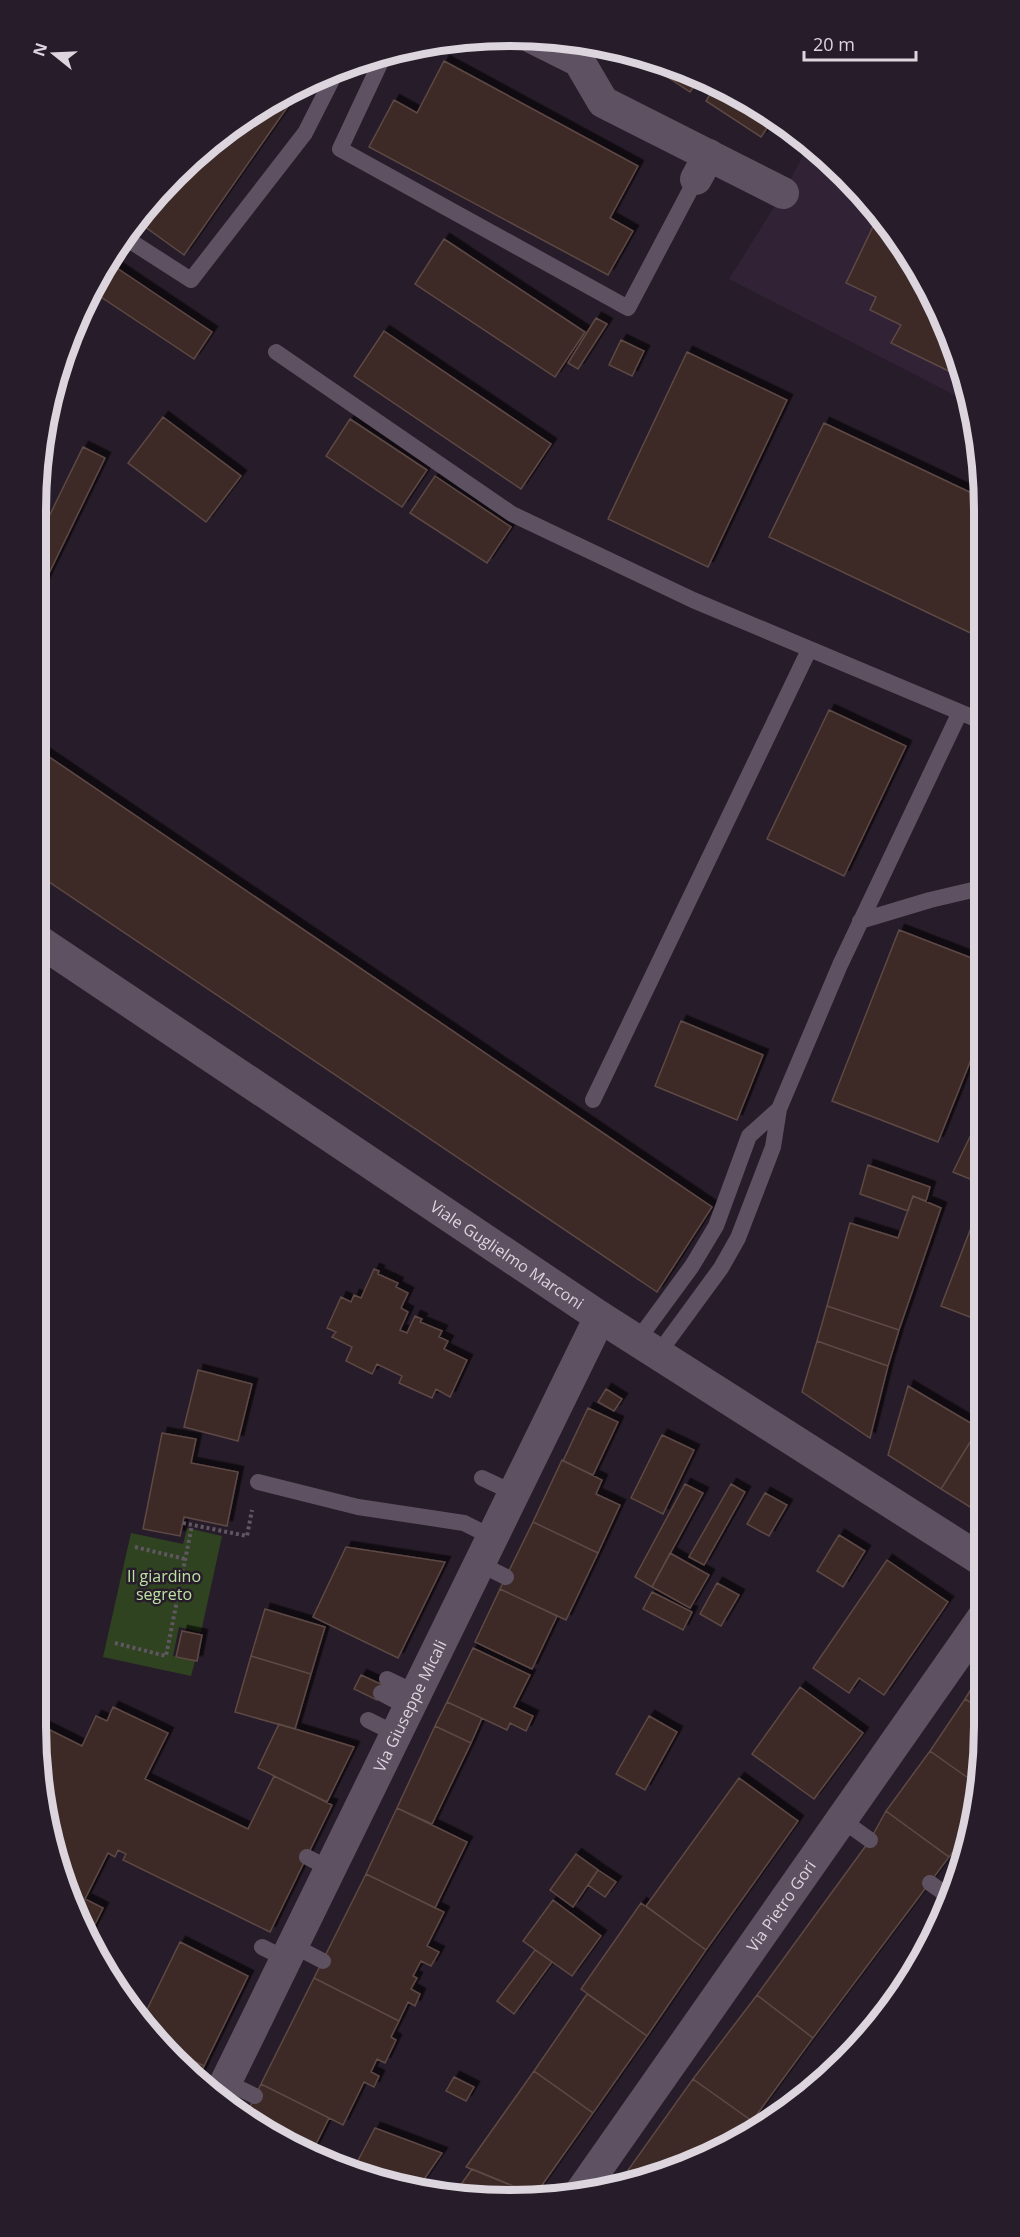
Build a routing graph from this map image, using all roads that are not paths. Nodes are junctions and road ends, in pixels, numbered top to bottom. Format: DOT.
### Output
graph roads {
  1 [pos="554,48"];
  2 [pos="379,65"];
  3 [pos="330,83"];
  4 [pos="702,167"];
  5 [pos="783,193"];
  6 [pos="132,242"];
  7 [pos="276,352"];
  8 [pos="809,650"];
  9 [pos="960,712"];
  10 [pos="974,718"];
  11 [pos="974,890"];
  12 [pos="860,921"];
  13 [pos="46,946"];
  14 [pos="593,1100"];
  15 [pos="779,1108"];
  16 [pos="600,1317"];
  17 [pos="647,1347"];
  18 [pos="482,1478"];
  19 [pos="258,1482"];
  20 [pos="514,1493"];
  21 [pos="974,1555"];
  22 [pos="493,1559"];
  23 [pos="974,1631"];
  24 [pos="384,1686"];
  25 [pos="407,1712"];
  26 [pos="368,1720"];
  27 [pos="842,1820"];
  28 [pos="870,1840"];
  29 [pos="930,1883"];
  30 [pos="943,1892"];
  31 [pos="280,1951"];
  32 [pos="323,1960"];
  33 [pos="223,2088"];
  34 [pos="255,2096"];
  35 [pos="586,2184"];
  1 -- 4 [label="street"];
  2 -- 4 [label="lane"];
  3 -- 6 [label="lane"];
  4 -- 5 [label="street"];
  7 -- 8 [label="lane"];
  8 -- 9 [label="lane"];
  8 -- 14 [label="lane"];
  9 -- 10 [label="lane"];
  9 -- 12 [label="lane"];
  11 -- 12 [label="lane"];
  12 -- 15 [label="lane"];
  13 -- 16 [label="street, Viale Guglielmo Marconi"];
  15 -- 17 [label="lane"];
  15 -- 17 [label="lane"];
  16 -- 17 [label="street, Viale Guglielmo Marconi"];
  16 -- 20 [label="street, Via Giuseppe Micali"];
  17 -- 21 [label="street, Viale Guglielmo Marconi"];
  18 -- 20 [label="lane"];
  19 -- 22 [label="lane"];
  20 -- 22 [label="street, Via Giuseppe Micali"];
  22 -- 25 [label="street, Via Giuseppe Micali"];
  23 -- 27 [label="street, Via Pietro Gori"];
  24 -- 25 [label="lane"];
  25 -- 26 [label="lane"];
  25 -- 31 [label="street, Via Giuseppe Micali"];
  27 -- 28 [label="lane"];
  27 -- 35 [label="street, Via Pietro Gori"];
  29 -- 30 [label="lane"];
  31 -- 32 [label="lane"];
  31 -- 33 [label="street, Via Giuseppe Micali"];
  33 -- 34 [label="lane"];
}
